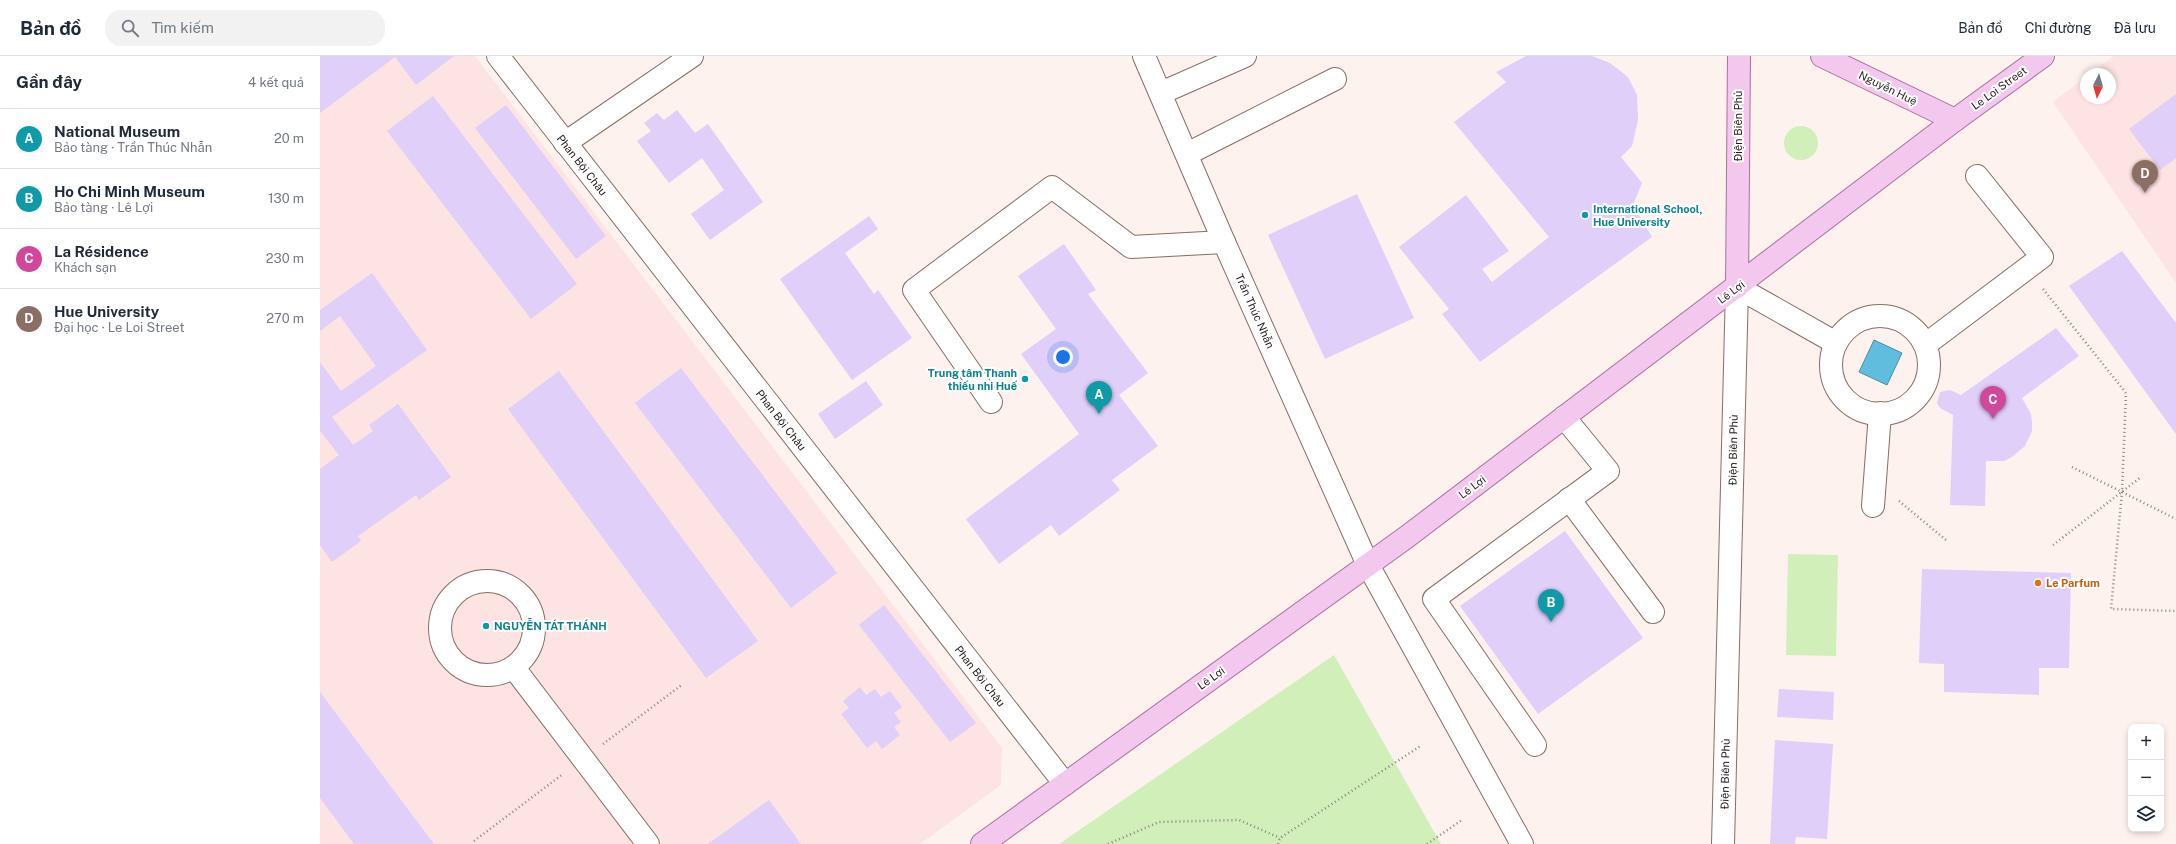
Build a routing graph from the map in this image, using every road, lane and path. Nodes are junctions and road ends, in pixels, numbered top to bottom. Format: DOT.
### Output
graph roads {
  1 [pos="498,56"];
  2 [pos="692,56"];
  3 [pos="1144,56"];
  4 [pos="1245,56"];
  5 [pos="1739,56"];
  6 [pos="1822,56"];
  7 [pos="2043,56"];
  8 [pos="1335,79"];
  9 [pos="1161,93"];
  10 [pos="1955,120"];
  11 [pos="565,143"];
  12 [pos="1187,154"];
  13 [pos="1977,176"];
  14 [pos="1224,242"];
  15 [pos="2026,268"];
  16 [pos="1737,287"];
  17 [pos="1836,343"];
  18 [pos="1925,345"];
  19 [pos="991,402"];
  20 [pos="1880,413"];
  21 [pos="1564,417"];
  22 [pos="2072,467"];
  23 [pos="2141,477"];
  24 [pos="1875,480"];
  25 [pos="2122,492"];
  26 [pos="1569,499"];
  27 [pos="1873,506"];
  28 [pos="2176,519"];
  29 [pos="1946,540"];
  30 [pos="2053,545"];
  31 [pos="1368,564"];
  32 [pos="2176,610"];
  33 [pos="1653,612"];
  34 [pos="514,668"];
  35 [pos="1422,745"];
  36 [pos="1535,745"];
  37 [pos="1065,784"];
  38 [pos="1462,820"];
  39 [pos="1280,838"];
  40 [pos="648,844"];
  41 [pos="982,844"];
  42 [pos="1108,844"];
  43 [pos="1278,844"];
  44 [pos="1427,844"];
  45 [pos="1522,844"];
  46 [pos="1723,844"];
  1 -- 11 [label="street, Phan Bội Châu"];
  2 -- 11 [label="street"];
  3 -- 9 [label="street, Trần Thúc Nhẫn"];
  4 -- 9 [label="street"];
  5 -- 16 [label="main road, Điện Biên Phủ"];
  6 -- 10 [label="main road, Nguyễn Huệ"];
  7 -- 10 [label="main road, Le Loi Street"];
  8 -- 12 [label="street"];
  9 -- 12 [label="street, Trần Thúc Nhẫn"];
  10 -- 16 [label="main road, Lê Lợi"];
  11 -- 37 [label="street, Phan Bội Châu"];
  12 -- 14 [label="street, Trần Thúc Nhẫn"];
  13 -- 15 [label="street"];
  14 -- 19 [label="street"];
  14 -- 31 [label="street, Trần Thúc Nhẫn"];
  15 -- 18 [label="street"];
  15 -- 25 [label="path"];
  16 -- 17 [label="street"];
  16 -- 21 [label="main road, Lê Lợi"];
  16 -- 46 [label="street, Điện Biên Phủ"];
  17 -- 18 [label="street"];
  17 -- 20 [label="street"];
  18 -- 20 [label="street"];
  20 -- 24 [label="street"];
  21 -- 26 [label="street"];
  21 -- 31 [label="main road, Lê Lợi"];
  22 -- 25 [label="path"];
  23 -- 25 [label="path"];
  24 -- 27 [label="street"];
  24 -- 29 [label="path"];
  25 -- 28 [label="path"];
  25 -- 30 [label="path"];
  25 -- 32 [label="path"];
  26 -- 33 [label="street"];
  26 -- 36 [label="street"];
  31 -- 37 [label="main road, Lê Lợi"];
  31 -- 45 [label="street, Trần Thúc Nhẫn"];
  34 -- 34 [label="street"];
  34 -- 40 [label="street"];
  35 -- 39 [label="path"];
  37 -- 41 [label="main road, Lê Lợi"];
  38 -- 44 [label="path"];
  39 -- 42 [label="path"];
  39 -- 43 [label="path"];
}
